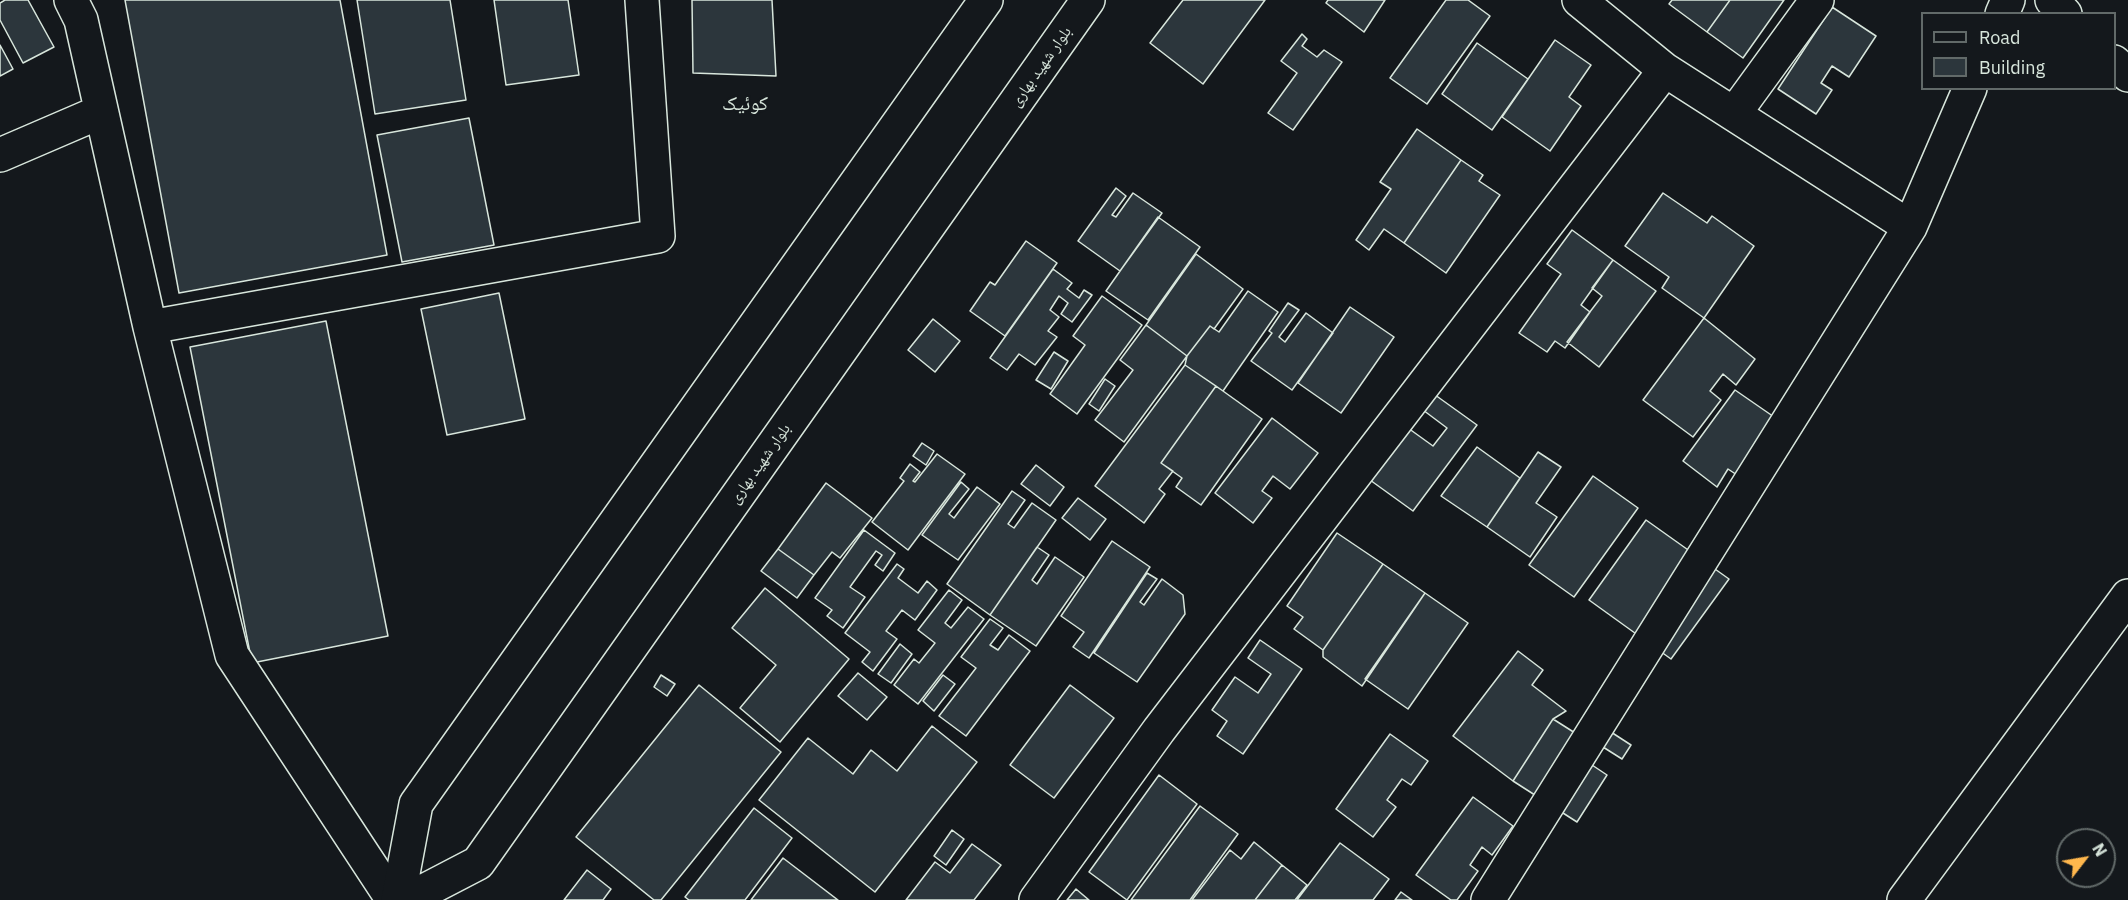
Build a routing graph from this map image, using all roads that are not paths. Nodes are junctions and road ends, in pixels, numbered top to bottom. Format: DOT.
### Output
graph roads {
  1 [pos="71,0"];
  2 [pos="642,0"];
  3 [pos="986,0"];
  4 [pos="1088,0"];
  5 [pos="1579,0"];
  6 [pos="1817,0"];
  7 [pos="2052,0"];
  8 [pos="2063,12"];
  9 [pos="2116,63"];
  10 [pos="1665,70"];
  11 [pos="2128,75"];
  12 [pos="1969,90"];
  13 [pos="100,112"];
  14 [pos="1734,114"];
  15 [pos="0,155"];
  16 [pos="1910,227"];
  17 [pos="150,327"];
  18 [pos="2128,596"];
  19 [pos="393,900"];
  20 [pos="398,900"];
  21 [pos="407,900"];
  22 [pos="1036,900"];
  23 [pos="1488,900"];
  24 [pos="1904,900"];
  1 -- 13 [label="street"];
  2 -- 17 [label="street"];
  3 -- 20 [label="street"];
  4 -- 21 [label="street, بلوار شهید بهاری"];
  5 -- 10 [label="street"];
  6 -- 14 [label="street"];
  7 -- 8 [label="street"];
  9 -- 11 [label="street"];
  10 -- 14 [label="street"];
  10 -- 22 [label="street"];
  12 -- 16 [label="street"];
  13 -- 15 [label="street"];
  13 -- 17 [label="street"];
  14 -- 16 [label="street"];
  16 -- 23 [label="street"];
  17 -- 19 [label="street"];
  18 -- 24 [label="street"];
}
